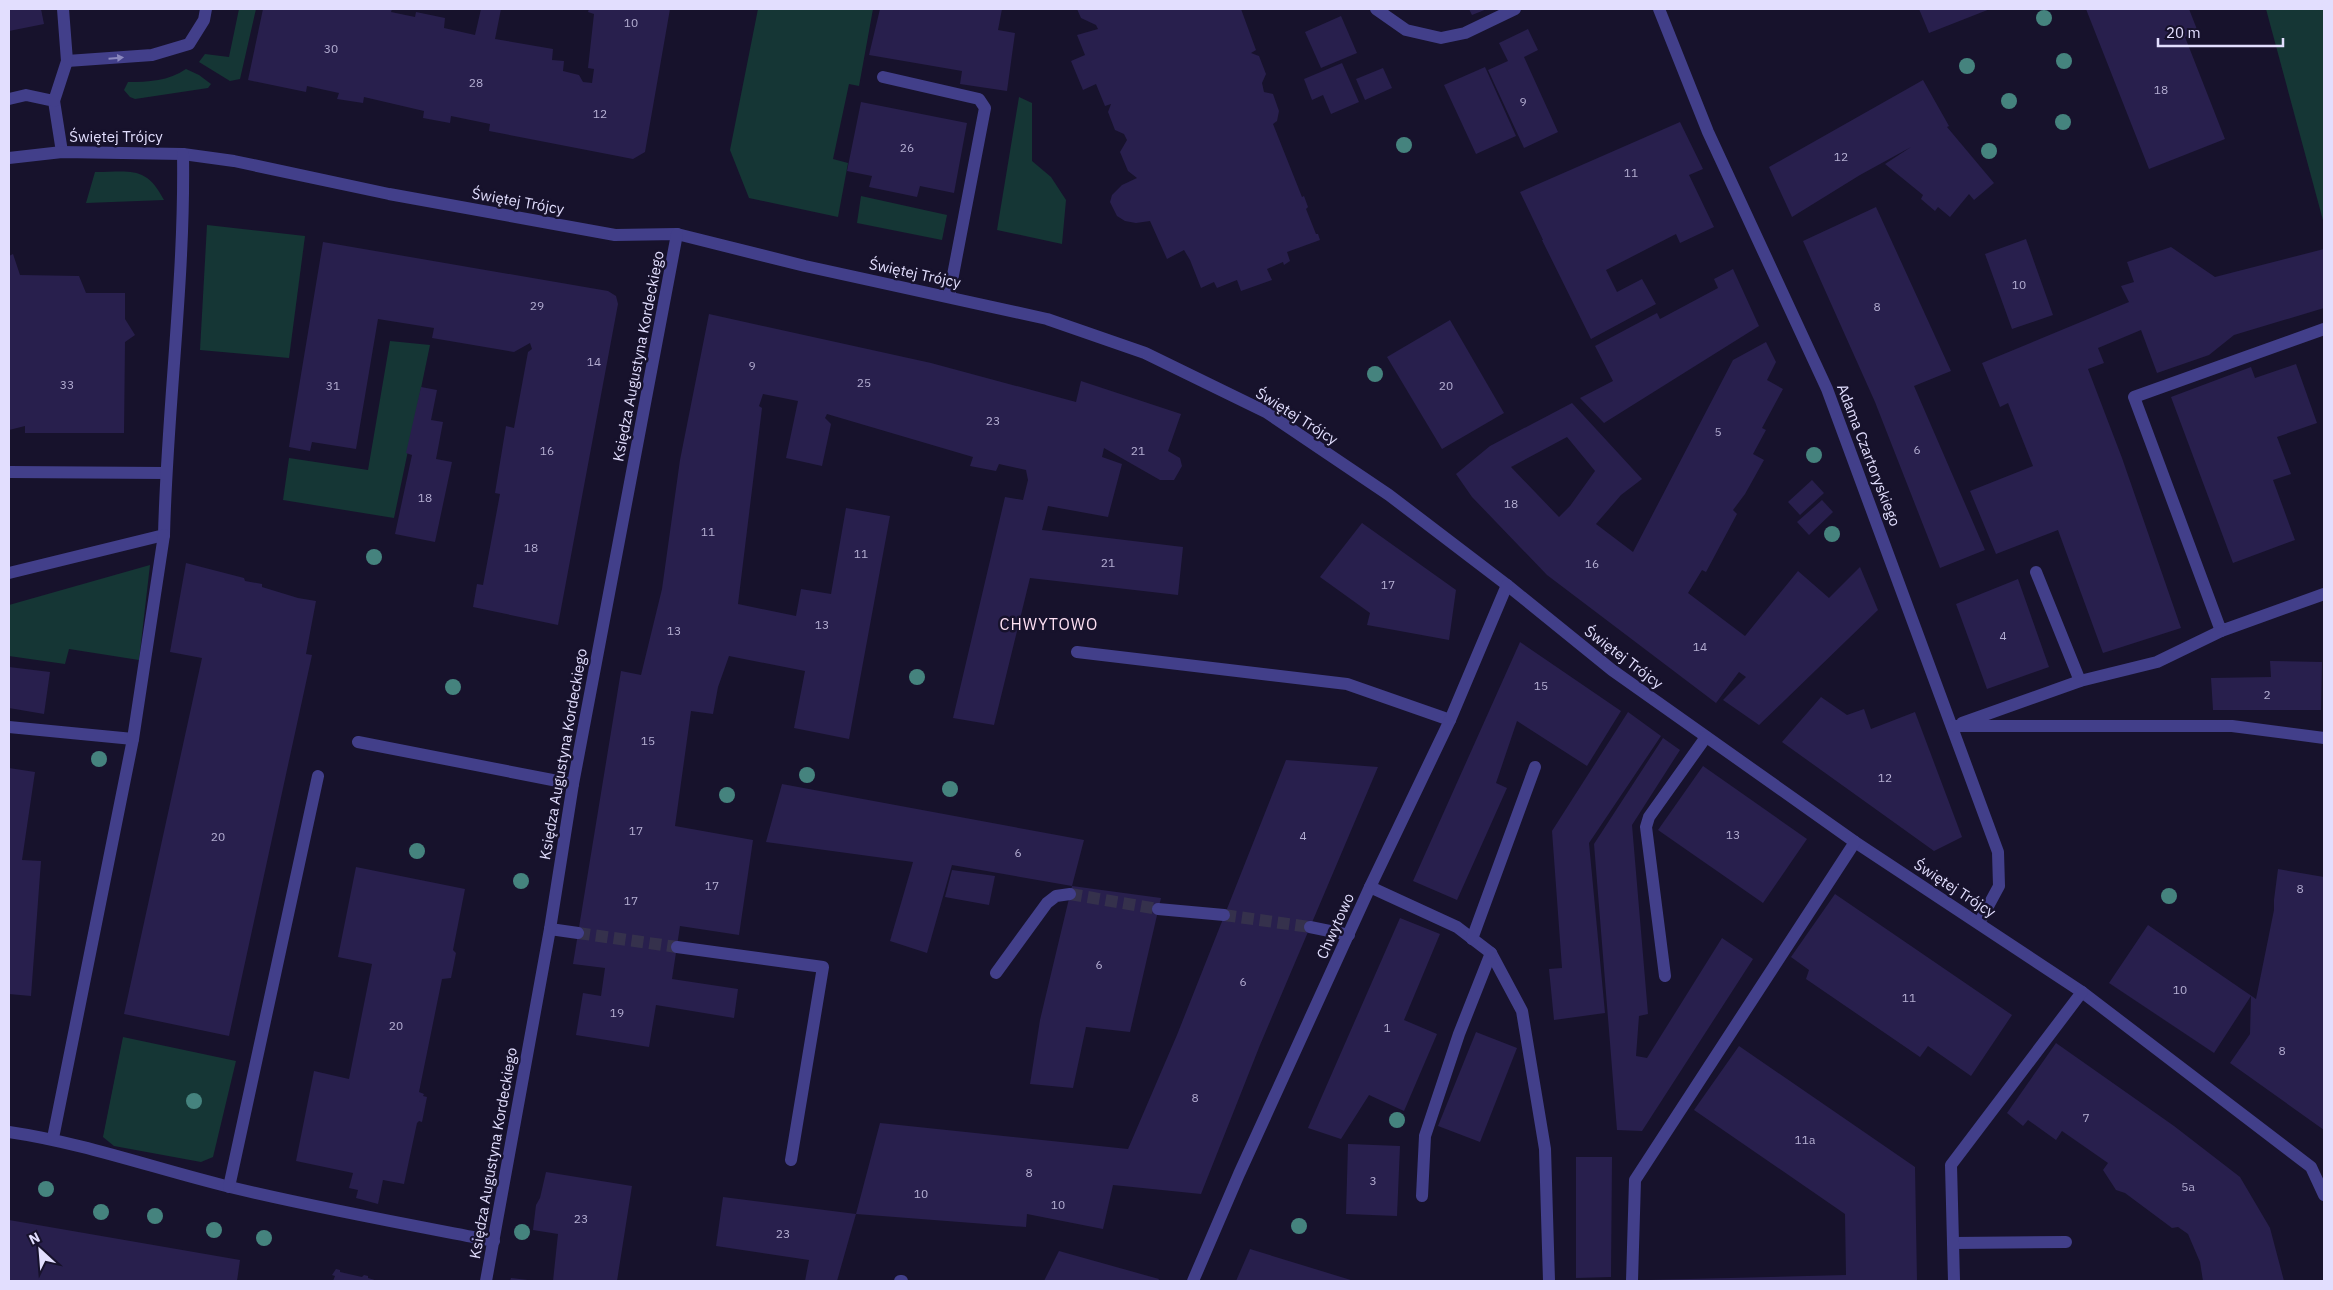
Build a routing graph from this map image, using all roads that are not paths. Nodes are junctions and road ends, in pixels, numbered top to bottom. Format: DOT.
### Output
graph roads {
  1 [pos="63,9"];
  2 [pos="206,9"];
  3 [pos="1376,9"];
  4 [pos="1515,9"];
  5 [pos="1659,9"];
  6 [pos="68,60"];
  7 [pos="884,76"];
  8 [pos="9,99"];
  9 [pos="54,100"];
  10 [pos="62,152"];
  11 [pos="183,154"];
  12 [pos="9,158"];
  13 [pos="677,234"];
  14 [pos="949,296"];
  15 [pos="2324,329"];
  16 [pos="9,472"];
  17 [pos="166,473"];
  18 [pos="164,535"];
  19 [pos="2036,572"];
  20 [pos="9,573"];
  21 [pos="1507,585"];
  22 [pos="2324,594"];
  23 [pos="2222,631"];
  24 [pos="1077,652"];
  25 [pos="2080,681"];
  26 [pos="1450,720"];
  27 [pos="1953,726"];
  28 [pos="9,727"];
  29 [pos="1706,737"];
  30 [pos="2324,738"];
  31 [pos="132,739"];
  32 [pos="358,742"];
  33 [pos="1535,767"];
  34 [pos="318,776"];
  35 [pos="573,784"];
  36 [pos="1855,842"];
  37 [pos="1370,887"];
  38 [pos="1070,894"];
  39 [pos="1158,909"];
  40 [pos="1224,915"];
  41 [pos="1979,923"];
  42 [pos="1310,928"];
  43 [pos="550,929"];
  44 [pos="578,933"];
  45 [pos="1349,935"];
  46 [pos="1472,939"];
  47 [pos="677,947"];
  48 [pos="1491,953"];
  49 [pos="996,973"];
  50 [pos="1665,976"];
  51 [pos="2082,992"];
  52 [pos="9,1132"];
  53 [pos="53,1138"];
  54 [pos="791,1160"];
  55 [pos="229,1186"];
  56 [pos="2324,1195"];
  57 [pos="1422,1196"];
  58 [pos="494,1241"];
  59 [pos="2066,1242"];
  60 [pos="1953,1243"];
  61 [pos="486,1281"];
  62 [pos="1193,1281"];
  63 [pos="1549,1281"];
  64 [pos="1632,1281"];
  65 [pos="1954,1281"];
  1 -- 6 [label="street"];
  6 -- 2 [label="street, one-way"];
  3 -- 4 [label="street"];
  5 -- 27 [label="street, Adama Czartoryskiego"];
  6 -- 9 [label="street"];
  7 -- 14 [label="street"];
  8 -- 9 [label="street"];
  9 -- 10 [label="street"];
  10 -- 11 [label="street, Świętej Trójcy"];
  10 -- 12 [label="street, Świętej Trójcy"];
  11 -- 13 [label="street, Świętej Trójcy"];
  11 -- 17 [label="street"];
  13 -- 14 [label="street, Świętej Trójcy"];
  13 -- 35 [label="street, Księdza Augustyna Kordeckiego"];
  14 -- 21 [label="street, Świętej Trójcy"];
  15 -- 23 [label="street"];
  16 -- 17 [label="street"];
  17 -- 18 [label="street"];
  18 -- 20 [label="street"];
  18 -- 31 [label="street"];
  19 -- 25 [label="street"];
  21 -- 26 [label="street, Chwytowo"];
  21 -- 29 [label="street, Świętej Trójcy"];
  22 -- 23 [label="street"];
  23 -- 25 [label="street"];
  24 -- 26 [label="street"];
  25 -- 27 [label="street"];
  26 -- 37 [label="street, Chwytowo"];
  27 -- 30 [label="street"];
  27 -- 41 [label="street, Adama Czartoryskiego"];
  28 -- 31 [label="street"];
  29 -- 36 [label="street, Świętej Trójcy"];
  29 -- 50 [label="street"];
  31 -- 53 [label="street"];
  32 -- 35 [label="street"];
  33 -- 46 [label="street"];
  34 -- 55 [label="street"];
  35 -- 43 [label="street, Księdza Augustyna Kordeckiego"];
  36 -- 41 [label="street, Świętej Trójcy"];
  36 -- 64 [label="street"];
  37 -- 45 [label="street, Chwytowo"];
  37 -- 46 [label="street"];
  38 -- 49 [label="street"];
  39 -- 40 [label="street"];
  41 -- 51 [label="street, Świętej Trójcy"];
  42 -- 45 [label="street"];
  43 -- 44 [label="street"];
  43 -- 58 [label="street, Księdza Augustyna Kordeckiego"];
  45 -- 62 [label="street, Chwytowo"];
  46 -- 48 [label="street"];
  47 -- 54 [label="street"];
  48 -- 57 [label="street"];
  48 -- 63 [label="street"];
  51 -- 56 [label="street, Świętej Trójcy"];
  51 -- 60 [label="street"];
  52 -- 53 [label="street"];
  53 -- 55 [label="street"];
  55 -- 58 [label="street"];
  58 -- 61 [label="street, Księdza Augustyna Kordeckiego"];
  59 -- 60 [label="street"];
  60 -- 65 [label="street"];
}
